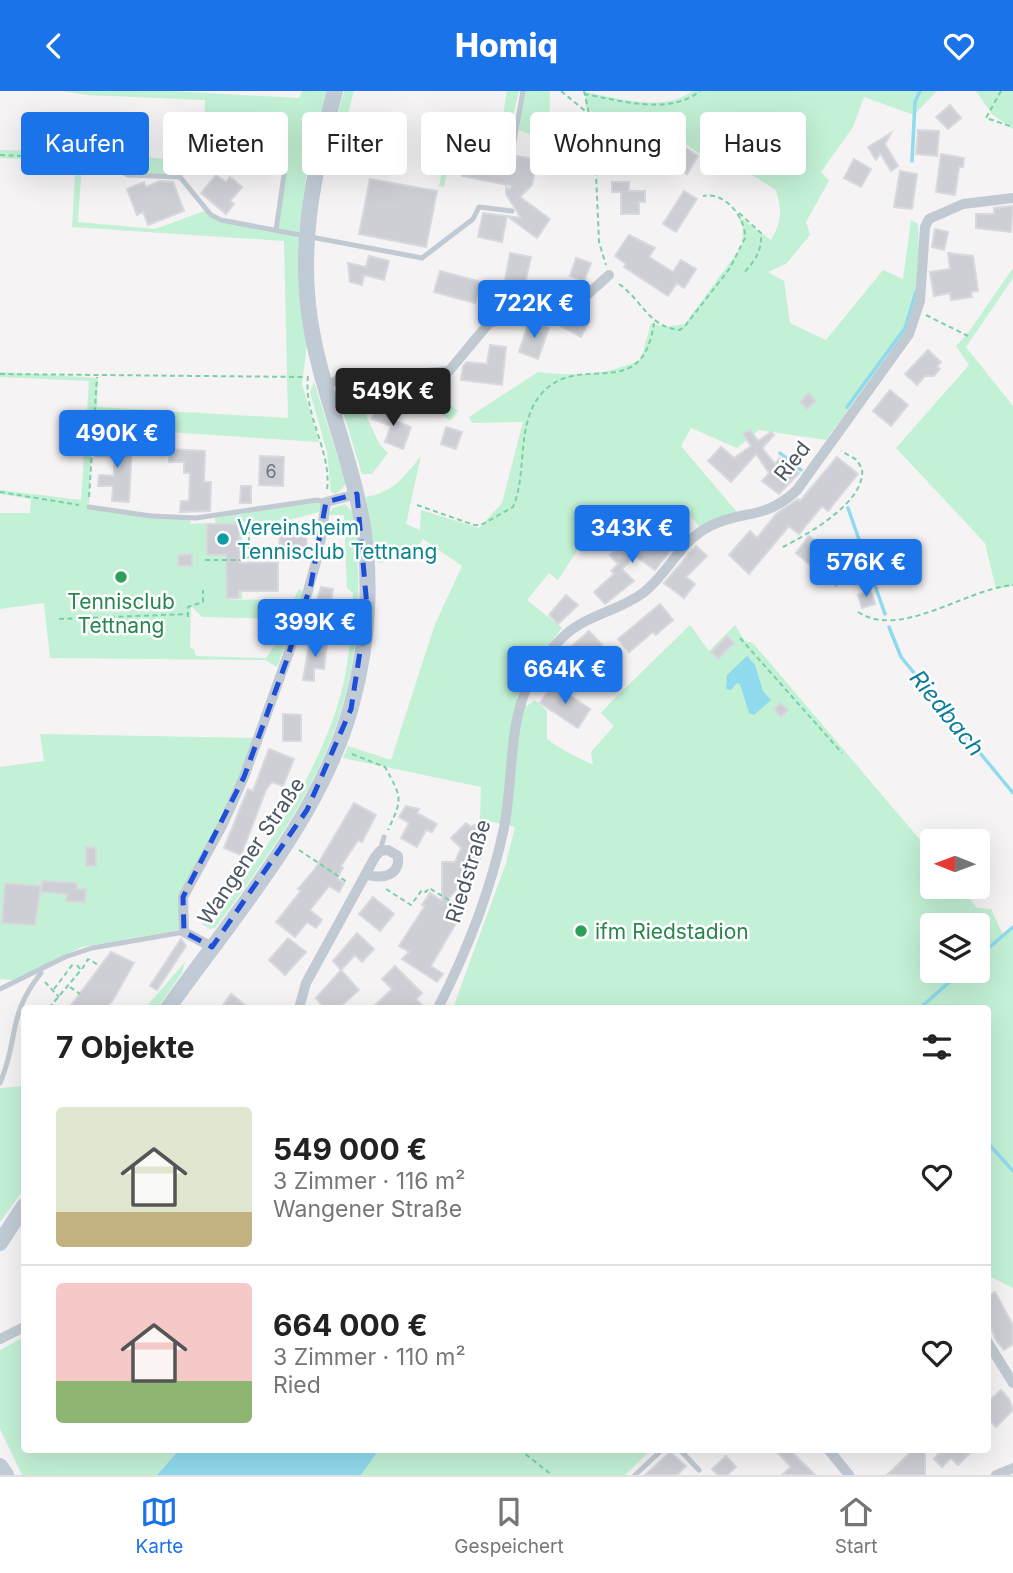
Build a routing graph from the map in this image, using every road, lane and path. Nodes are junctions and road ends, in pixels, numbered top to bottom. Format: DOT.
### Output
graph roads {
  1 [pos="335,91"];
  2 [pos="523,91"];
  3 [pos="561,91"];
  4 [pos="701,91"];
  5 [pos="1001,91"];
  6 [pos="584,92"];
  7 [pos="587,112"];
  8 [pos="589,112"];
  9 [pos="1013,127"];
  10 [pos="516,130"];
  11 [pos="0,155"];
  12 [pos="21,156"];
  13 [pos="128,175"];
  14 [pos="284,175"];
  15 [pos="596,175"];
  16 [pos="703,196"];
  17 [pos="1013,198"];
  18 [pos="512,211"];
  19 [pos="739,213"];
  20 [pos="276,230"];
  21 [pos="306,238"];
  22 [pos="743,274"];
  23 [pos="609,275"];
  24 [pos="918,312"];
  25 [pos="654,322"];
  26 [pos="968,336"];
  27 [pos="449,371"];
  28 [pos="313,372"];
  29 [pos="0,375"];
  30 [pos="97,376"];
  31 [pos="324,386"];
  32 [pos="401,413"];
  33 [pos="830,444"];
  34 [pos="0,492"];
  35 [pos="357,494"];
  36 [pos="326,502"];
  37 [pos="417,505"];
  38 [pos="89,507"];
  39 [pos="249,527"];
  40 [pos="783,547"];
  41 [pos="205,560"];
  42 [pos="1013,585"];
  43 [pos="203,590"];
  44 [pos="858,612"];
  45 [pos="58,619"];
  46 [pos="740,638"];
  47 [pos="522,698"];
  48 [pos="842,753"];
  49 [pos="360,757"];
  50 [pos="384,837"];
  51 [pos="287,842"];
  52 [pos="380,851"];
  53 [pos="367,875"];
  54 [pos="382,886"];
  55 [pos="358,889"];
  56 [pos="477,917"];
  57 [pos="184,932"];
  58 [pos="212,947"];
  59 [pos="100,965"];
  60 [pos="81,970"];
  61 [pos="41,973"];
  62 [pos="69,986"];
  63 [pos="0,989"];
  64 [pos="54,989"];
  65 [pos="80,994"];
  66 [pos="60,998"];
  67 [pos="22,1005"];
  68 [pos="52,1005"];
  69 [pos="170,1005"];
  70 [pos="300,1005"];
  71 [pos="440,1005"];
  72 [pos="21,1007"];
  73 [pos="0,1083"];
  74 [pos="21,1211"];
  75 [pos="0,1243"];
  76 [pos="21,1328"];
  77 [pos="1,1338"];
  78 [pos="991,1347"];
  79 [pos="1012,1379"];
  80 [pos="524,1453"];
  81 [pos="659,1453"];
  82 [pos="683,1453"];
  83 [pos="831,1453"];
  84 [pos="0,1466"];
  85 [pos="1013,1468"];
  86 [pos="699,1470"];
  87 [pos="6,1475"];
  88 [pos="552,1475"];
  89 [pos="635,1475"];
  90 [pos="849,1475"];
  91 [pos="996,1475"];
  1 -- 21 [label="main road, Wangener Straße"];
  2 -- 10 [label="lane"];
  3 -- 7 [label="path"];
  4 -- 6 [label="path"];
  5 -- 9 [label="path"];
  6 -- 8 [label="path"];
  11 -- 12 [label="path"];
  13 -- 20 [label="lane"];
  14 -- 20 [label="lane"];
  15 -- 23 [label="path"];
  16 -- 19 [label="path"];
  17 -- 24 [label="street, Ried"];
  18 -- 21 [label="lane"];
  19 -- 22 [label="path"];
  19 -- 25 [label="path"];
  20 -- 21 [label="lane"];
  21 -- 28 [label="main road, Wangener Straße"];
  23 -- 25 [label="path"];
  23 -- 27 [label="street"];
  24 -- 26 [label="path"];
  24 -- 33 [label="street, Ried"];
  25 -- 37 [label="path"];
  27 -- 31 [label="street"];
  27 -- 32 [label="path"];
  28 -- 30 [label="path"];
  28 -- 31 [label="main road, Wangener Straße"];
  28 -- 36 [label="path"];
  29 -- 30 [label="path"];
  30 -- 38 [label="path"];
  31 -- 35 [label="main road, Wangener Straße"];
  33 -- 40 [label="path"];
  33 -- 47 [label="street, Ried"];
  34 -- 38 [label="path"];
  35 -- 36 [label="street"];
  35 -- 51 [label="main road, Wangener Straße"];
  36 -- 38 [label="lane"];
  36 -- 57 [label="street"];
  39 -- 41 [label="path"];
  42 -- 44 [label="path"];
  43 -- 45 [label="path"];
  46 -- 48 [label="path"];
  47 -- 56 [label="street, Riedstraße"];
  49 -- 50 [label="path"];
  50 -- 52 [label="lane"];
  51 -- 55 [label="path"];
  51 -- 58 [label="main road, Wangener Straße"];
  52 -- 53 [label="street"];
  52 -- 53 [label="street"];
  53 -- 55 [label="street"];
  54 -- 56 [label="path"];
  55 -- 70 [label="street"];
  56 -- 71 [label="street, Riedstraße"];
  57 -- 58 [label="street"];
  57 -- 61 [label="lane"];
  58 -- 69 [label="main road, Wangener Straße"];
  59 -- 60 [label="path"];
  60 -- 62 [label="path"];
  60 -- 64 [label="path"];
  61 -- 63 [label="lane"];
  61 -- 64 [label="path"];
  61 -- 67 [label="lane"];
  62 -- 65 [label="path"];
  62 -- 66 [label="path"];
  64 -- 66 [label="path"];
  66 -- 68 [label="path"];
  72 -- 73 [label="lane"];
  74 -- 75 [label="main road"];
  76 -- 77 [label="street"];
  78 -- 79 [label="street"];
  80 -- 88 [label="path"];
  81 -- 89 [label="lane"];
  82 -- 86 [label="lane"];
  83 -- 90 [label="street"];
  84 -- 87 [label="main road"];
  85 -- 91 [label="street"];
}
